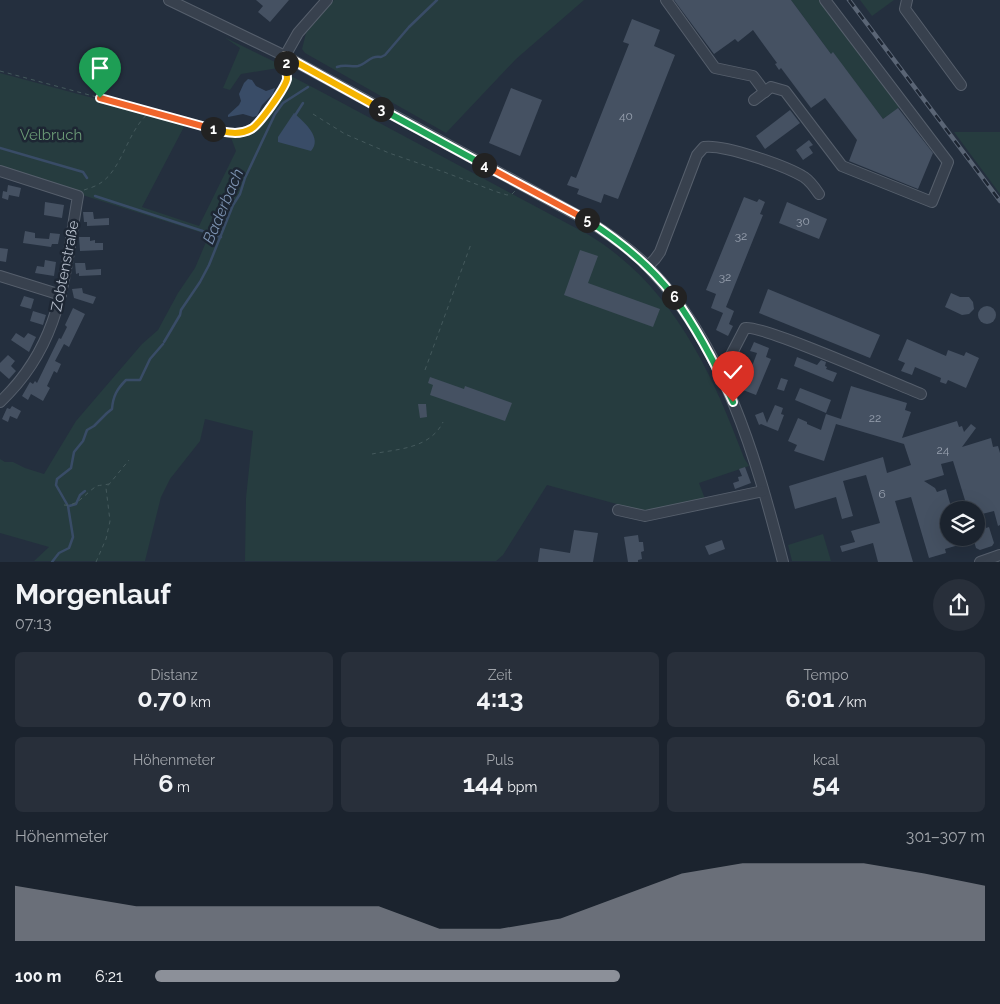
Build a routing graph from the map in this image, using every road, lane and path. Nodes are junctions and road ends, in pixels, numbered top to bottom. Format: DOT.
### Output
graph roads {
  1 [pos="169,0"];
  2 [pos="327,0"];
  3 [pos="666,0"];
  4 [pos="825,0"];
  5 [pos="907,0"];
  6 [pos="285,56"];
  7 [pos="0,71"];
  8 [pos="961,85"];
  9 [pos="765,92"];
  10 [pos="754,100"];
  11 [pos="150,112"];
  12 [pos="313,114"];
  13 [pos="0,171"];
  14 [pos="519,183"];
  15 [pos="819,194"];
  16 [pos="78,196"];
  17 [pos="471,244"];
  18 [pos="648,266"];
  19 [pos="0,276"];
  20 [pos="61,295"];
  21 [pos="717,368"];
  22 [pos="426,370"];
  23 [pos="921,394"];
  24 [pos="0,402"];
  25 [pos="443,422"];
  26 [pos="372,454"];
  27 [pos="129,460"];
  28 [pos="109,484"];
  29 [pos="764,491"];
  30 [pos="64,505"];
  31 [pos="618,510"];
  32 [pos="1000,555"];
  33 [pos="96,562"];
  34 [pos="783,562"];
  35 [pos="980,562"];
  1 -- 6 [label="street"];
  2 -- 6 [label="street"];
  3 -- 9 [label="street"];
  4 -- 9 [label="street"];
  5 -- 8 [label="street"];
  6 -- 11 [label="path"];
  6 -- 14 [label="street"];
  7 -- 11 [label="path"];
  9 -- 10 [label="street"];
  11 -- 16 [label="path"];
  12 -- 14 [label="path"];
  13 -- 16 [label="street"];
  14 -- 18 [label="street"];
  15 -- 18 [label="street"];
  16 -- 20 [label="street, Zobtenstraße"];
  17 -- 22 [label="path"];
  18 -- 21 [label="street"];
  19 -- 20 [label="street"];
  20 -- 24 [label="street, Zobtenstraße"];
  21 -- 23 [label="street"];
  21 -- 29 [label="street"];
  25 -- 26 [label="path"];
  27 -- 28 [label="path"];
  28 -- 30 [label="path"];
  28 -- 33 [label="path"];
  29 -- 31 [label="street"];
  29 -- 34 [label="street"];
  32 -- 35 [label="street"];
}
